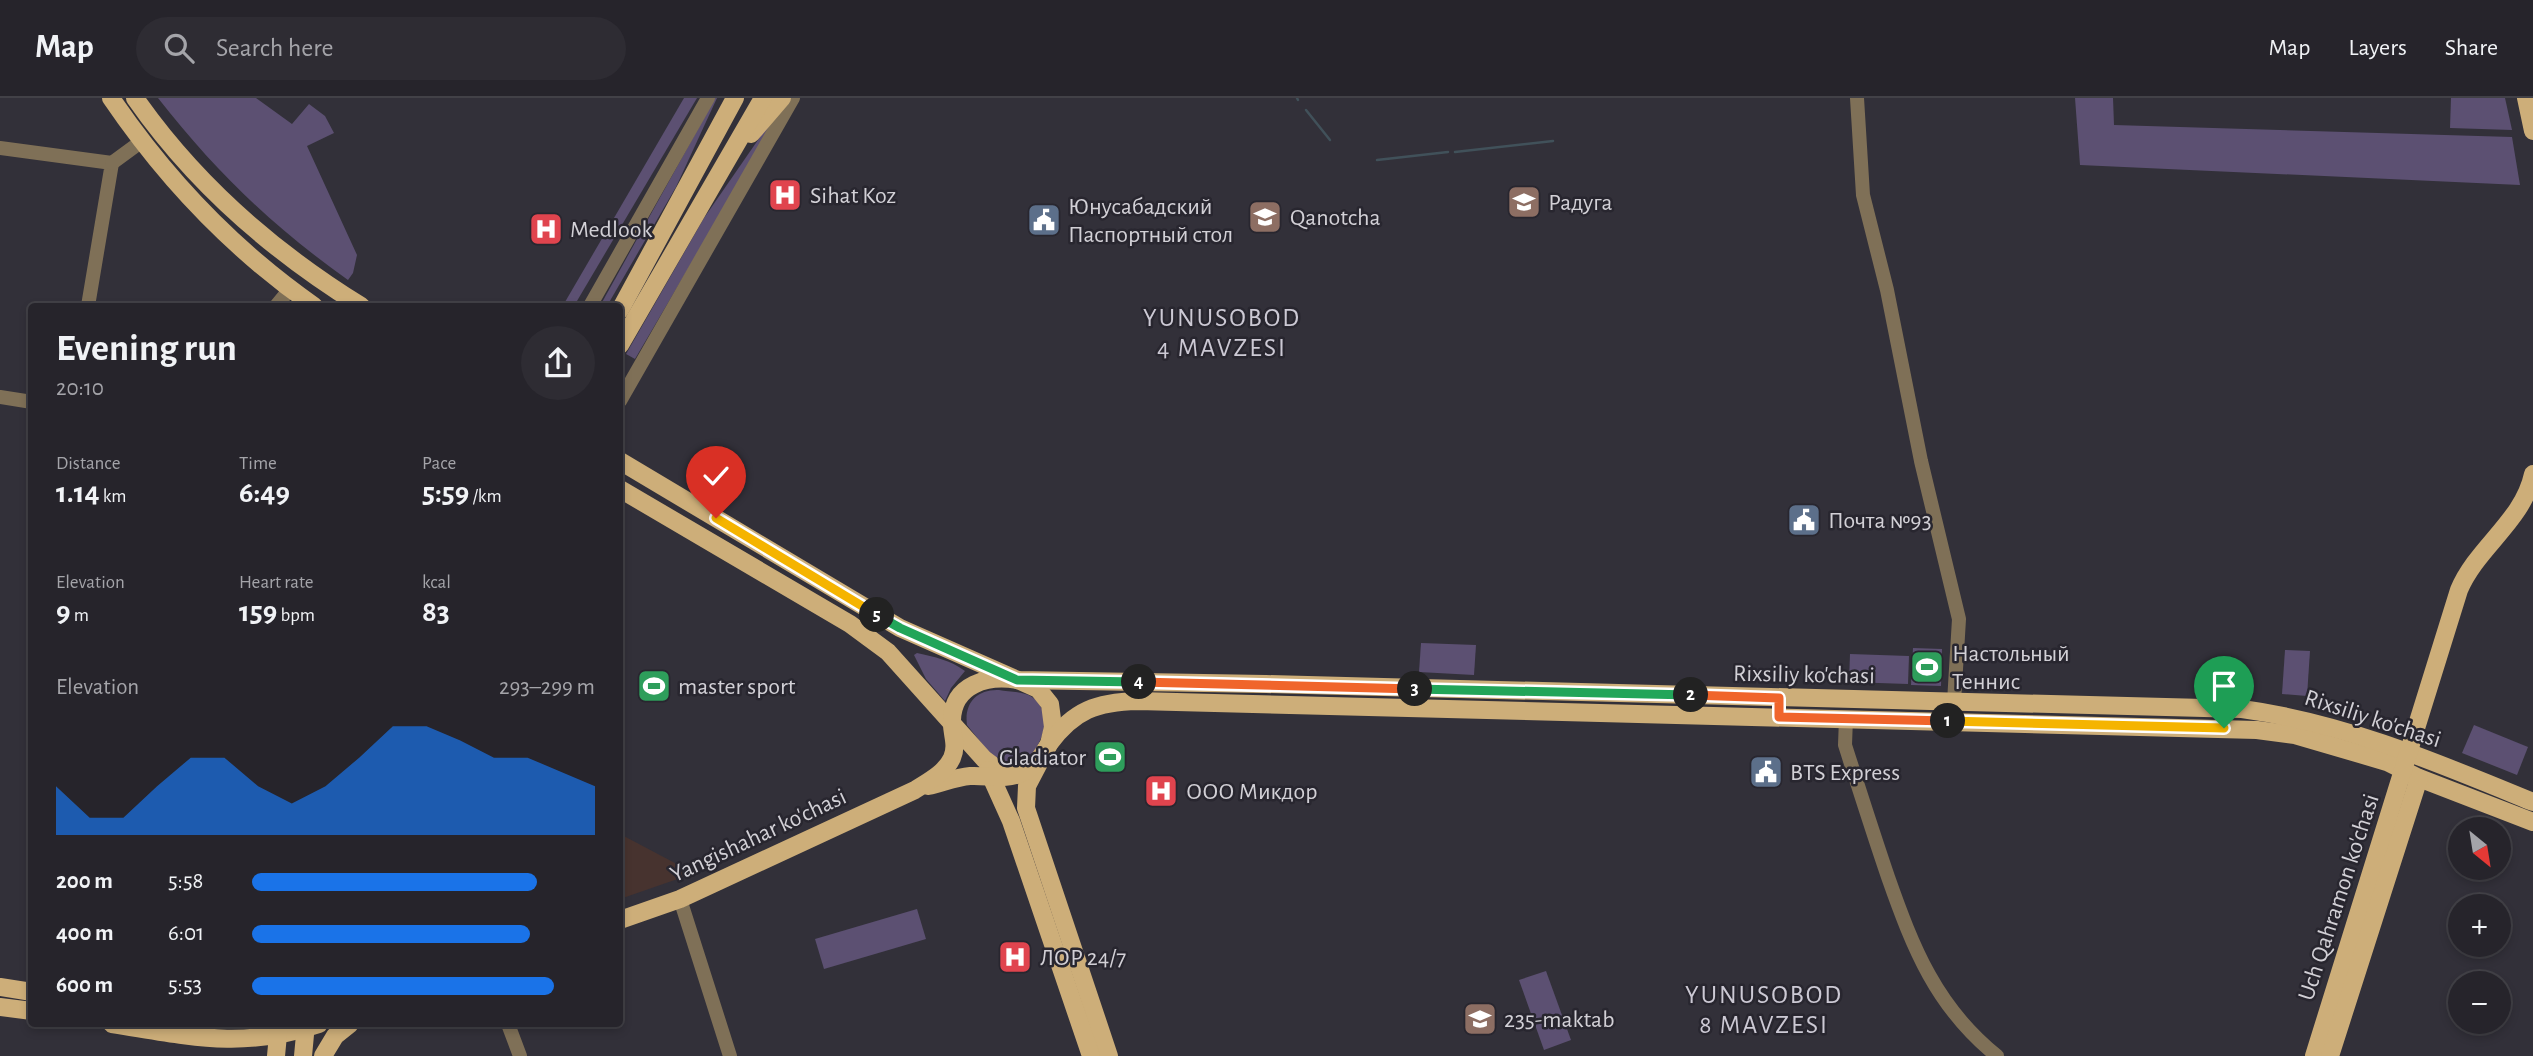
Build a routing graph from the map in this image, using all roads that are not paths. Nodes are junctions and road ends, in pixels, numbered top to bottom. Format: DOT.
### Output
graph roads {
  1 [pos="111,98"];
  2 [pos="135,98"];
  3 [pos="708,98"];
  4 [pos="762,98"];
  5 [pos="782,98"];
  6 [pos="793,98"];
  7 [pos="1857,98"];
  8 [pos="2526,98"];
  9 [pos="732,101"];
  10 [pos="2533,131"];
  11 [pos="142,141"];
  12 [pos="0,148"];
  13 [pos="112,163"];
  14 [pos="721,168"];
  15 [pos="687,208"];
  16 [pos="290,289"];
  17 [pos="89,303"];
  18 [pos="278,303"];
  19 [pos="310,303"];
  20 [pos="356,303"];
  21 [pos="592,303"];
  22 [pos="623,305"];
  23 [pos="623,339"];
  24 [pos="623,394"];
  25 [pos="0,397"];
  26 [pos="28,401"];
  27 [pos="625,465"];
  28 [pos="2533,474"];
  29 [pos="623,491"];
  30 [pos="716,518"];
  31 [pos="703,538"];
  32 [pos="1017,680"];
  33 [pos="1208,683"];
  34 [pos="1779,698"];
  35 [pos="1954,702"];
  36 [pos="1207,703"];
  37 [pos="2225,709"];
  38 [pos="1779,717"];
  39 [pos="1846,718"];
  40 [pos="952,724"];
  41 [pos="2224,728"];
  42 [pos="1046,748"];
  43 [pos="979,755"];
  44 [pos="2410,766"];
  45 [pos="1028,769"];
  46 [pos="992,778"];
  47 [pos="915,790"];
  48 [pos="2533,802"];
  49 [pos="2533,822"];
  50 [pos="680,899"];
  51 [pos="623,919"];
  52 [pos="0,987"];
  53 [pos="28,991"];
  54 [pos="0,1007"];
  55 [pos="28,1010"];
  56 [pos="132,1027"];
  57 [pos="277,1027"];
  58 [pos="310,1027"];
  59 [pos="346,1027"];
  60 [pos="509,1027"];
  61 [pos="211,1039"];
  62 [pos="2324,1049"];
  63 [pos="236,1056"];
  64 [pos="276,1056"];
  65 [pos="303,1056"];
  66 [pos="323,1056"];
  67 [pos="520,1056"];
  68 [pos="730,1056"];
  69 [pos="1091,1056"];
  70 [pos="1109,1056"];
  71 [pos="1997,1056"];
  1 -- 11 [label="main road"];
  2 -- 20 [label="main road"];
  3 -- 21 [label="street"];
  4 -- 14 [label="main road"];
  5 -- 14 [label="main road"];
  6 -- 24 [label="street"];
  7 -- 35 [label="street"];
  8 -- 10 [label="main road"];
  9 -- 15 [label="main road"];
  11 -- 13 [label="street"];
  11 -- 16 [label="main road"];
  12 -- 13 [label="street"];
  13 -- 17 [label="street"];
  14 -- 15 [label="main road"];
  15 -- 22 [label="main road"];
  15 -- 23 [label="main road"];
  16 -- 18 [label="street"];
  16 -- 19 [label="main road"];
  25 -- 26 [label="street"];
  27 -- 30 [label="main road"];
  28 -- 44 [label="main road, Uch Qahramon ko'chasi"];
  29 -- 31 [label="main road"];
  30 -- 31 [label="main road"];
  30 -- 32 [label="main road"];
  31 -- 40 [label="main road"];
  32 -- 33 [label="main road, Rixsiliy ko'chasi"];
  32 -- 40 [label="main road"];
  32 -- 42 [label="main road"];
  33 -- 34 [label="main road, Rixsiliy ko'chasi"];
  33 -- 36 [label="main road"];
  34 -- 35 [label="main road, Rixsiliy ko'chasi"];
  34 -- 38 [label="main road"];
  35 -- 37 [label="main road, Rixsiliy ko'chasi"];
  36 -- 38 [label="main road, Rixsiliy ko'chasi"];
  36 -- 42 [label="main road, Rixsiliy ko'chasi"];
  37 -- 41 [label="main road"];
  37 -- 44 [label="main road, Rixsiliy ko'chasi"];
  38 -- 39 [label="main road, Rixsiliy ko'chasi"];
  39 -- 41 [label="main road, Rixsiliy ko'chasi"];
  39 -- 71 [label="street"];
  40 -- 43 [label="main road"];
  40 -- 47 [label="main road, Yangishahar ko'chasi"];
  41 -- 44 [label="main road, Rixsiliy ko'chasi"];
  42 -- 45 [label="main road"];
  42 -- 70 [label="main road"];
  43 -- 45 [label="main road"];
  43 -- 46 [label="main road"];
  44 -- 48 [label="main road, Rixsiliy ko'chasi"];
  44 -- 49 [label="main road, Rixsiliy ko'chasi"];
  44 -- 62 [label="main road, Uch Qahramon ko'chasi"];
  45 -- 46 [label="main road, Yangishahar ko'chasi"];
  46 -- 47 [label="main road, Yangishahar ko'chasi"];
  46 -- 69 [label="main road"];
  47 -- 50 [label="main road, Yangishahar ko'chasi"];
  50 -- 51 [label="main road, Yangishahar ko'chasi"];
  50 -- 68 [label="street"];
  52 -- 53 [label="main road"];
  54 -- 55 [label="main road"];
  56 -- 61 [label="main road"];
  57 -- 61 [label="main road"];
  57 -- 64 [label="main road"];
  58 -- 65 [label="main road"];
  59 -- 66 [label="main road"];
  60 -- 67 [label="street"];
  61 -- 63 [label="main road"];
}
